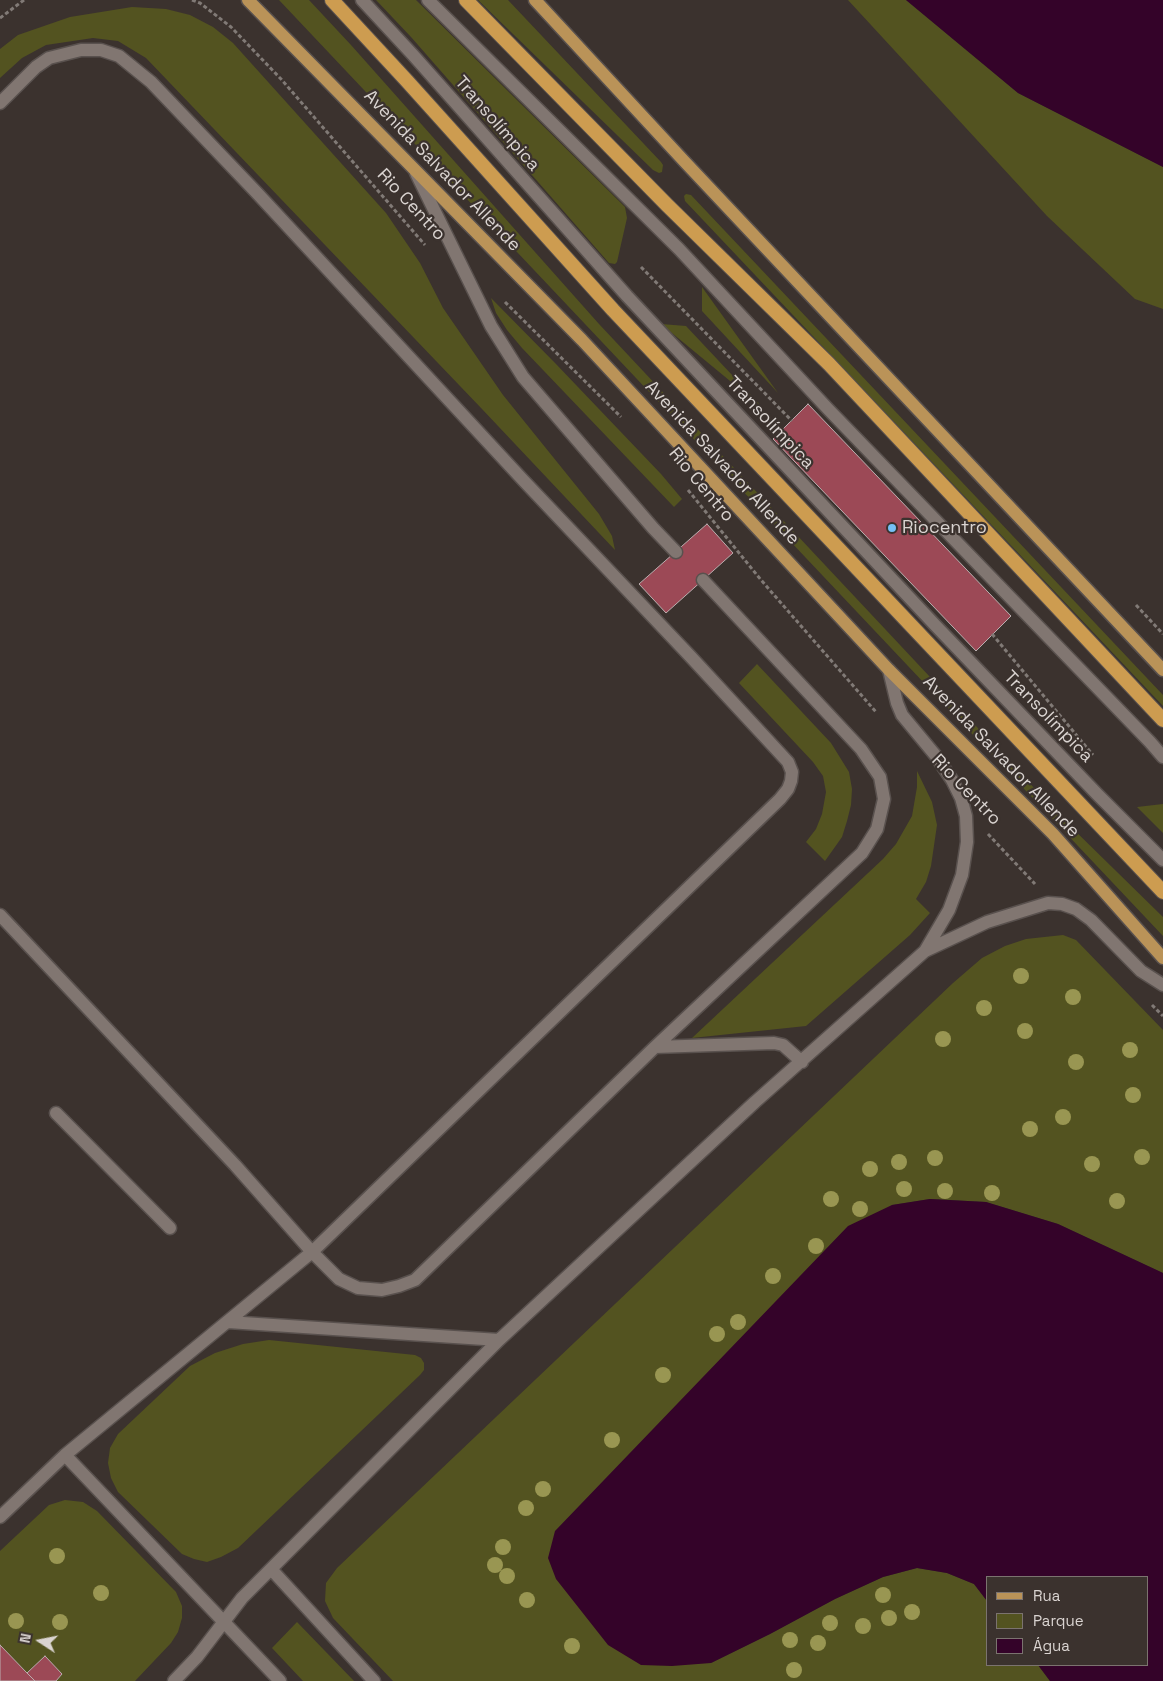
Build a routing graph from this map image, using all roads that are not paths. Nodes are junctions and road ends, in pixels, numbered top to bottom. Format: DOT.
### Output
graph roads {
  1 [pos="248,0"];
  2 [pos="332,0"];
  3 [pos="362,0"];
  4 [pos="428,0"];
  5 [pos="466,0"];
  6 [pos="535,0"];
  7 [pos="0,103"];
  8 [pos="414,168"];
  9 [pos="676,552"];
  10 [pos="702,580"];
  11 [pos="889,670"];
  12 [pos="1163,670"];
  13 [pos="1163,720"];
  14 [pos="1163,758"];
  15 [pos="1163,860"];
  16 [pos="1163,892"];
  17 [pos="0,915"];
  18 [pos="925,952"];
  19 [pos="1163,958"];
  20 [pos="1163,986"];
  21 [pos="655,1048"];
  22 [pos="802,1062"];
  23 [pos="56,1113"];
  24 [pos="170,1228"];
  25 [pos="312,1252"];
  26 [pos="228,1322"];
  27 [pos="499,1340"];
  28 [pos="65,1455"];
  29 [pos="0,1517"];
  30 [pos="270,1569"];
  31 [pos="224,1621"];
  32 [pos="174,1681"];
  33 [pos="280,1681"];
  34 [pos="374,1681"];
  1 -- 8 [label="main road, Avenida Salvador Allende"];
  2 -- 16 [label="highway, Avenida Salvador Allende"];
  3 -- 15 [label="lane, Transolímpica"];
  4 -- 14 [label="lane, Transolímpica"];
  5 -- 13 [label="highway"];
  6 -- 12 [label="main road"];
  7 -- 25 [label="lane"];
  8 -- 9 [label="lane"];
  8 -- 11 [label="main road, Avenida Salvador Allende"];
  10 -- 21 [label="lane"];
  11 -- 18 [label="lane"];
  11 -- 19 [label="main road, Avenida Salvador Allende"];
  17 -- 25 [label="lane"];
  18 -- 20 [label="lane"];
  18 -- 22 [label="lane"];
  21 -- 22 [label="lane"];
  21 -- 25 [label="lane"];
  22 -- 27 [label="lane"];
  23 -- 24 [label="lane"];
  25 -- 26 [label="lane"];
  26 -- 27 [label="lane"];
  26 -- 28 [label="lane"];
  27 -- 30 [label="lane"];
  28 -- 29 [label="lane"];
  28 -- 31 [label="lane"];
  30 -- 31 [label="lane"];
  30 -- 34 [label="lane"];
  31 -- 32 [label="lane"];
  31 -- 33 [label="lane"];
}
